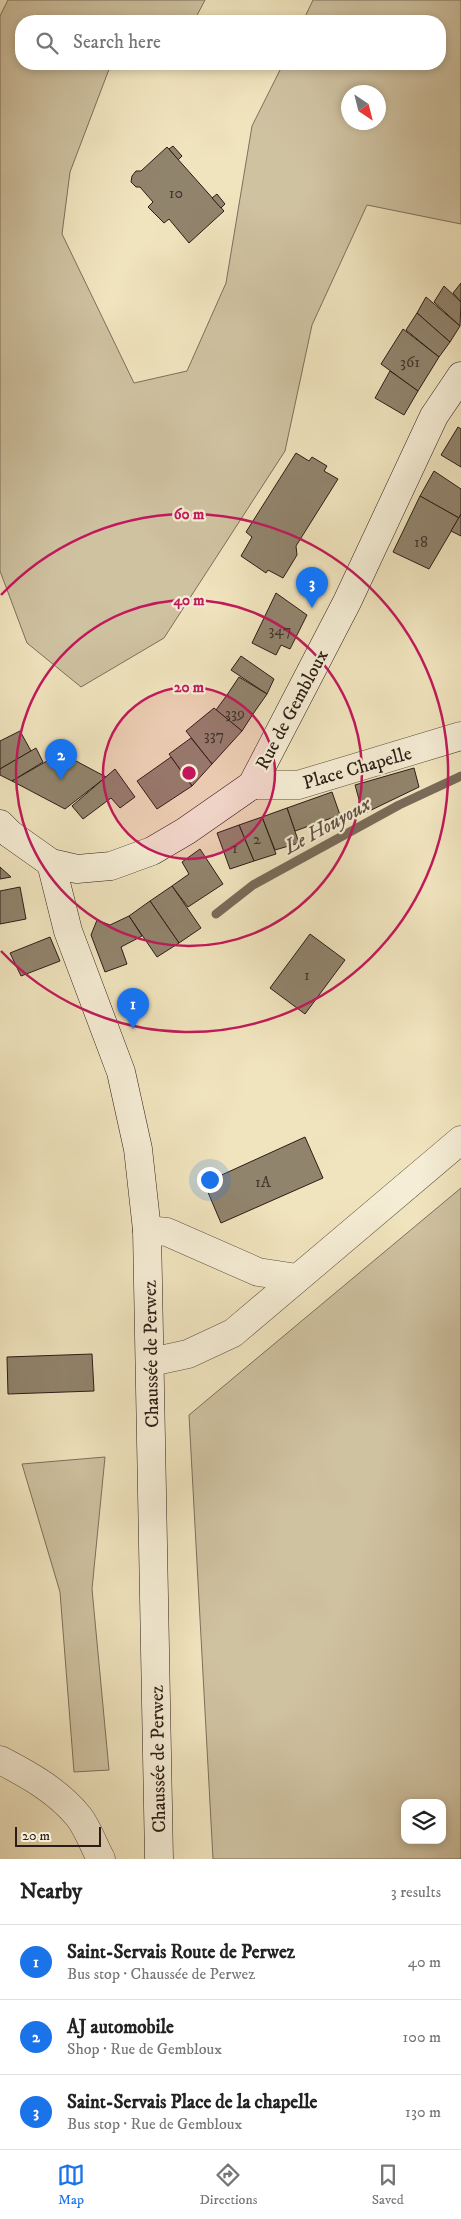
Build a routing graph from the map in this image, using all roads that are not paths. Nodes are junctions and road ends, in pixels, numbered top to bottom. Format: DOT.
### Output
graph roads {
  1 [pos="461,376"];
  2 [pos="461,736"];
  3 [pos="252,785"];
  4 [pos="0,824"];
  5 [pos="52,863"];
  6 [pos="461,1140"];
  7 [pos="148,1230"];
  8 [pos="296,1278"];
  9 [pos="151,1362"];
  10 [pos="0,1760"];
  11 [pos="101,1859"];
  12 [pos="159,1859"];
  1 -- 3 [label="main road, Rue de Gembloux"];
  2 -- 3 [label="main road, Place Chapelle"];
  3 -- 5 [label="main road, Rue de Gembloux"];
  4 -- 5 [label="main road, Rue de Gembloux"];
  5 -- 7 [label="main road, Chaussée de Perwez"];
  6 -- 8 [label="main road"];
  7 -- 8 [label="main road"];
  7 -- 9 [label="main road, Chaussée de Perwez"];
  8 -- 9 [label="main road"];
  9 -- 12 [label="main road, Chaussée de Perwez"];
  10 -- 11 [label="main road"];
}
